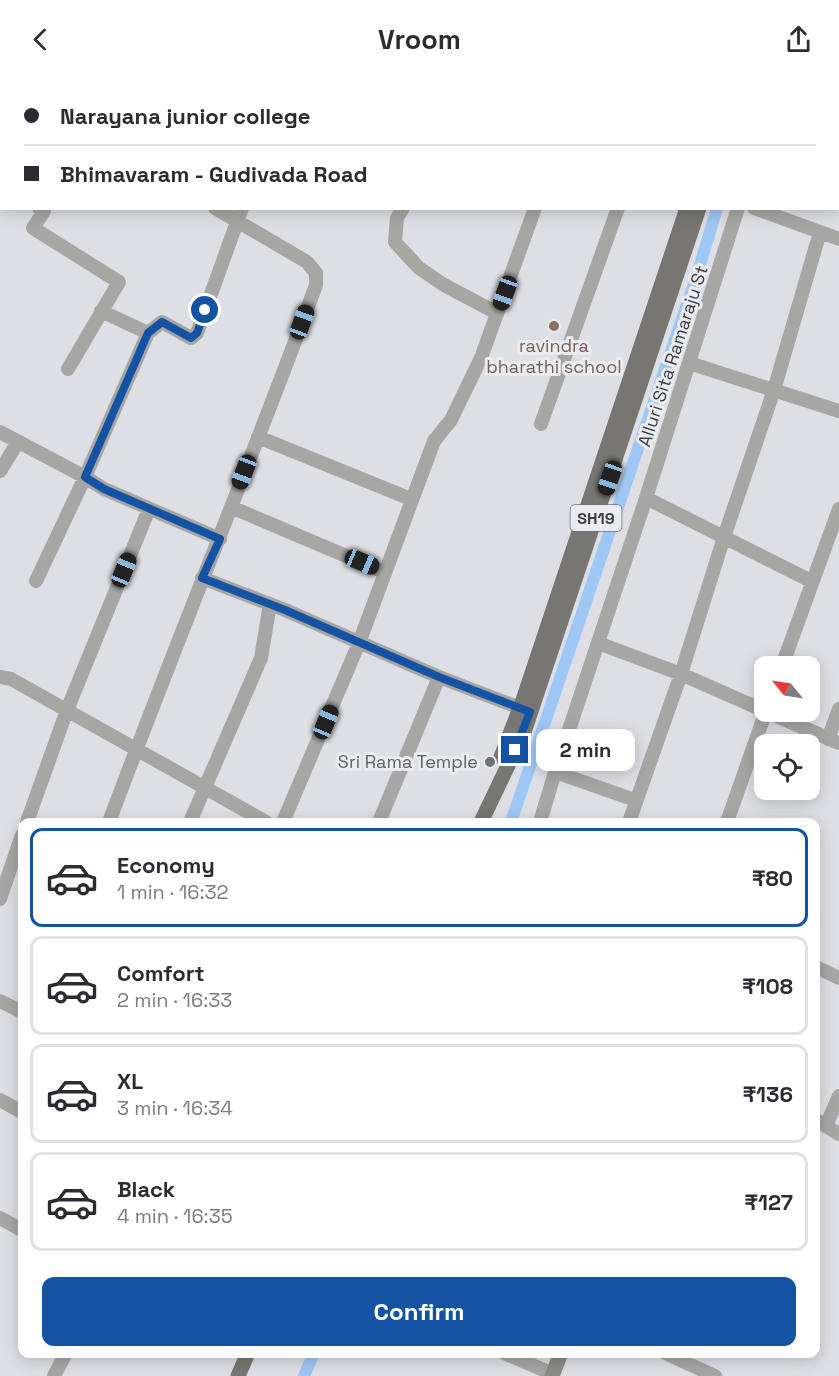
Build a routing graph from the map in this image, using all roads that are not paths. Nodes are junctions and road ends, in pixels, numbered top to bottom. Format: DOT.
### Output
graph roads {
  1 [pos="42,210"];
  2 [pos="222,210"];
  3 [pos="402,210"];
  4 [pos="535,210"];
  5 [pos="617,210"];
  6 [pos="686,210"];
  7 [pos="698,210"];
  8 [pos="737,210"];
  9 [pos="760,210"];
  10 [pos="240,215"];
  11 [pos="820,232"];
  12 [pos="839,239"];
  13 [pos="101,311"];
  14 [pos="497,313"];
  15 [pos="148,333"];
  16 [pos="689,363"];
  17 [pos="68,369"];
  18 [pos="774,390"];
  19 [pos="839,411"];
  20 [pos="623,420"];
  21 [pos="541,424"];
  22 [pos="0,432"];
  23 [pos="258,437"];
  24 [pos="18,442"];
  25 [pos="0,471"];
  26 [pos="85,477"];
  27 [pos="646,498"];
  28 [pos="411,499"];
  29 [pos="231,507"];
  30 [pos="149,509"];
  31 [pos="839,509"];
  32 [pos="724,537"];
  33 [pos="220,539"];
  34 [pos="384,572"];
  35 [pos="202,578"];
  36 [pos="36,581"];
  37 [pos="811,581"];
  38 [pos="270,604"];
  39 [pos="359,643"];
  40 [pos="598,643"];
  41 [pos="785,656"];
  42 [pos="681,674"];
  43 [pos="4,677"];
  44 [pos="439,677"];
  45 [pos="754,706"];
  46 [pos="839,709"];
  47 [pos="67,710"];
  48 [pos="526,710"];
  49 [pos="761,722"];
  50 [pos="790,722"];
  51 [pos="834,741"];
  52 [pos="136,748"];
  53 [pos="555,772"];
  54 [pos="205,786"];
  55 [pos="635,800"];
  56 [pos="28,818"];
  57 [pos="110,818"];
  58 [pos="192,818"];
  59 [pos="260,818"];
  60 [pos="285,818"];
  61 [pos="380,818"];
  62 [pos="472,818"];
  63 [pos="483,818"];
  64 [pos="541,818"];
  65 [pos="629,818"];
  66 [pos="728,818"];
  67 [pos="18,847"];
  68 [pos="0,899"];
  69 [pos="820,969"];
  70 [pos="839,978"];
  71 [pos="0,1001"];
  72 [pos="18,1010"];
  73 [pos="839,1096"];
  74 [pos="0,1100"];
  75 [pos="18,1110"];
  76 [pos="821,1123"];
  77 [pos="839,1134"];
  78 [pos="0,1218"];
  79 [pos="18,1228"];
  80 [pos="63,1358"];
  81 [pos="246,1358"];
  82 [pos="515,1358"];
  83 [pos="559,1358"];
  84 [pos="676,1358"];
  85 [pos="553,1375"];
  86 [pos="54,1376"];
  87 [pos="238,1376"];
  88 [pos="715,1376"];
  1 -- 13 [label="street"];
  2 -- 10 [label="street"];
  3 -- 14 [label="street"];
  4 -- 14 [label="street"];
  5 -- 21 [label="street"];
  6 -- 20 [label="main road, SH19"];
  7 -- 20 [label="main road, SH19"];
  8 -- 16 [label="street, Alluri Sita Ramaraju St"];
  9 -- 11 [label="street"];
  10 -- 15 [label="street"];
  10 -- 23 [label="street"];
  11 -- 12 [label="street"];
  11 -- 18 [label="street"];
  13 -- 15 [label="street"];
  13 -- 17 [label="street"];
  14 -- 28 [label="street"];
  15 -- 26 [label="street"];
  16 -- 18 [label="street"];
  16 -- 27 [label="street, Alluri Sita Ramaraju St"];
  18 -- 19 [label="street"];
  18 -- 32 [label="street"];
  20 -- 48 [label="main road, SH19"];
  22 -- 24 [label="street"];
  23 -- 28 [label="street"];
  23 -- 29 [label="street"];
  24 -- 25 [label="street"];
  24 -- 26 [label="street"];
  26 -- 30 [label="street"];
  26 -- 36 [label="street"];
  27 -- 32 [label="street"];
  27 -- 40 [label="street, Alluri Sita Ramaraju St"];
  28 -- 34 [label="street"];
  29 -- 33 [label="street"];
  29 -- 34 [label="street"];
  30 -- 33 [label="street"];
  30 -- 47 [label="street"];
  31 -- 37 [label="street"];
  32 -- 37 [label="street"];
  32 -- 42 [label="street"];
  33 -- 35 [label="street"];
  34 -- 39 [label="street"];
  35 -- 38 [label="street"];
  35 -- 52 [label="street"];
  37 -- 41 [label="street"];
  38 -- 39 [label="street"];
  38 -- 54 [label="street"];
  39 -- 44 [label="street"];
  39 -- 60 [label="street"];
  40 -- 42 [label="street"];
  40 -- 53 [label="street, Alluri Sita Ramaraju St"];
  42 -- 45 [label="street"];
  42 -- 55 [label="street"];
  43 -- 47 [label="street"];
  44 -- 48 [label="street"];
  44 -- 61 [label="street"];
  46 -- 51 [label="street"];
  47 -- 52 [label="street"];
  47 -- 56 [label="street"];
  48 -- 62 [label="main road, SH19"];
  48 -- 63 [label="main road, SH19"];
  49 -- 66 [label="street"];
  50 -- 51 [label="street"];
  52 -- 54 [label="street"];
  52 -- 57 [label="street"];
  53 -- 55 [label="street"];
  53 -- 64 [label="street, Alluri Sita Ramaraju St"];
  54 -- 58 [label="street"];
  54 -- 59 [label="street"];
  55 -- 65 [label="street"];
  67 -- 68 [label="street"];
  69 -- 70 [label="street"];
  71 -- 72 [label="street"];
  73 -- 76 [label="street"];
  74 -- 75 [label="street"];
  76 -- 77 [label="street"];
  78 -- 79 [label="street"];
  80 -- 86 [label="street"];
  81 -- 87 [label="main road"];
  82 -- 85 [label="street"];
  83 -- 85 [label="main road"];
  84 -- 88 [label="street"];
}
